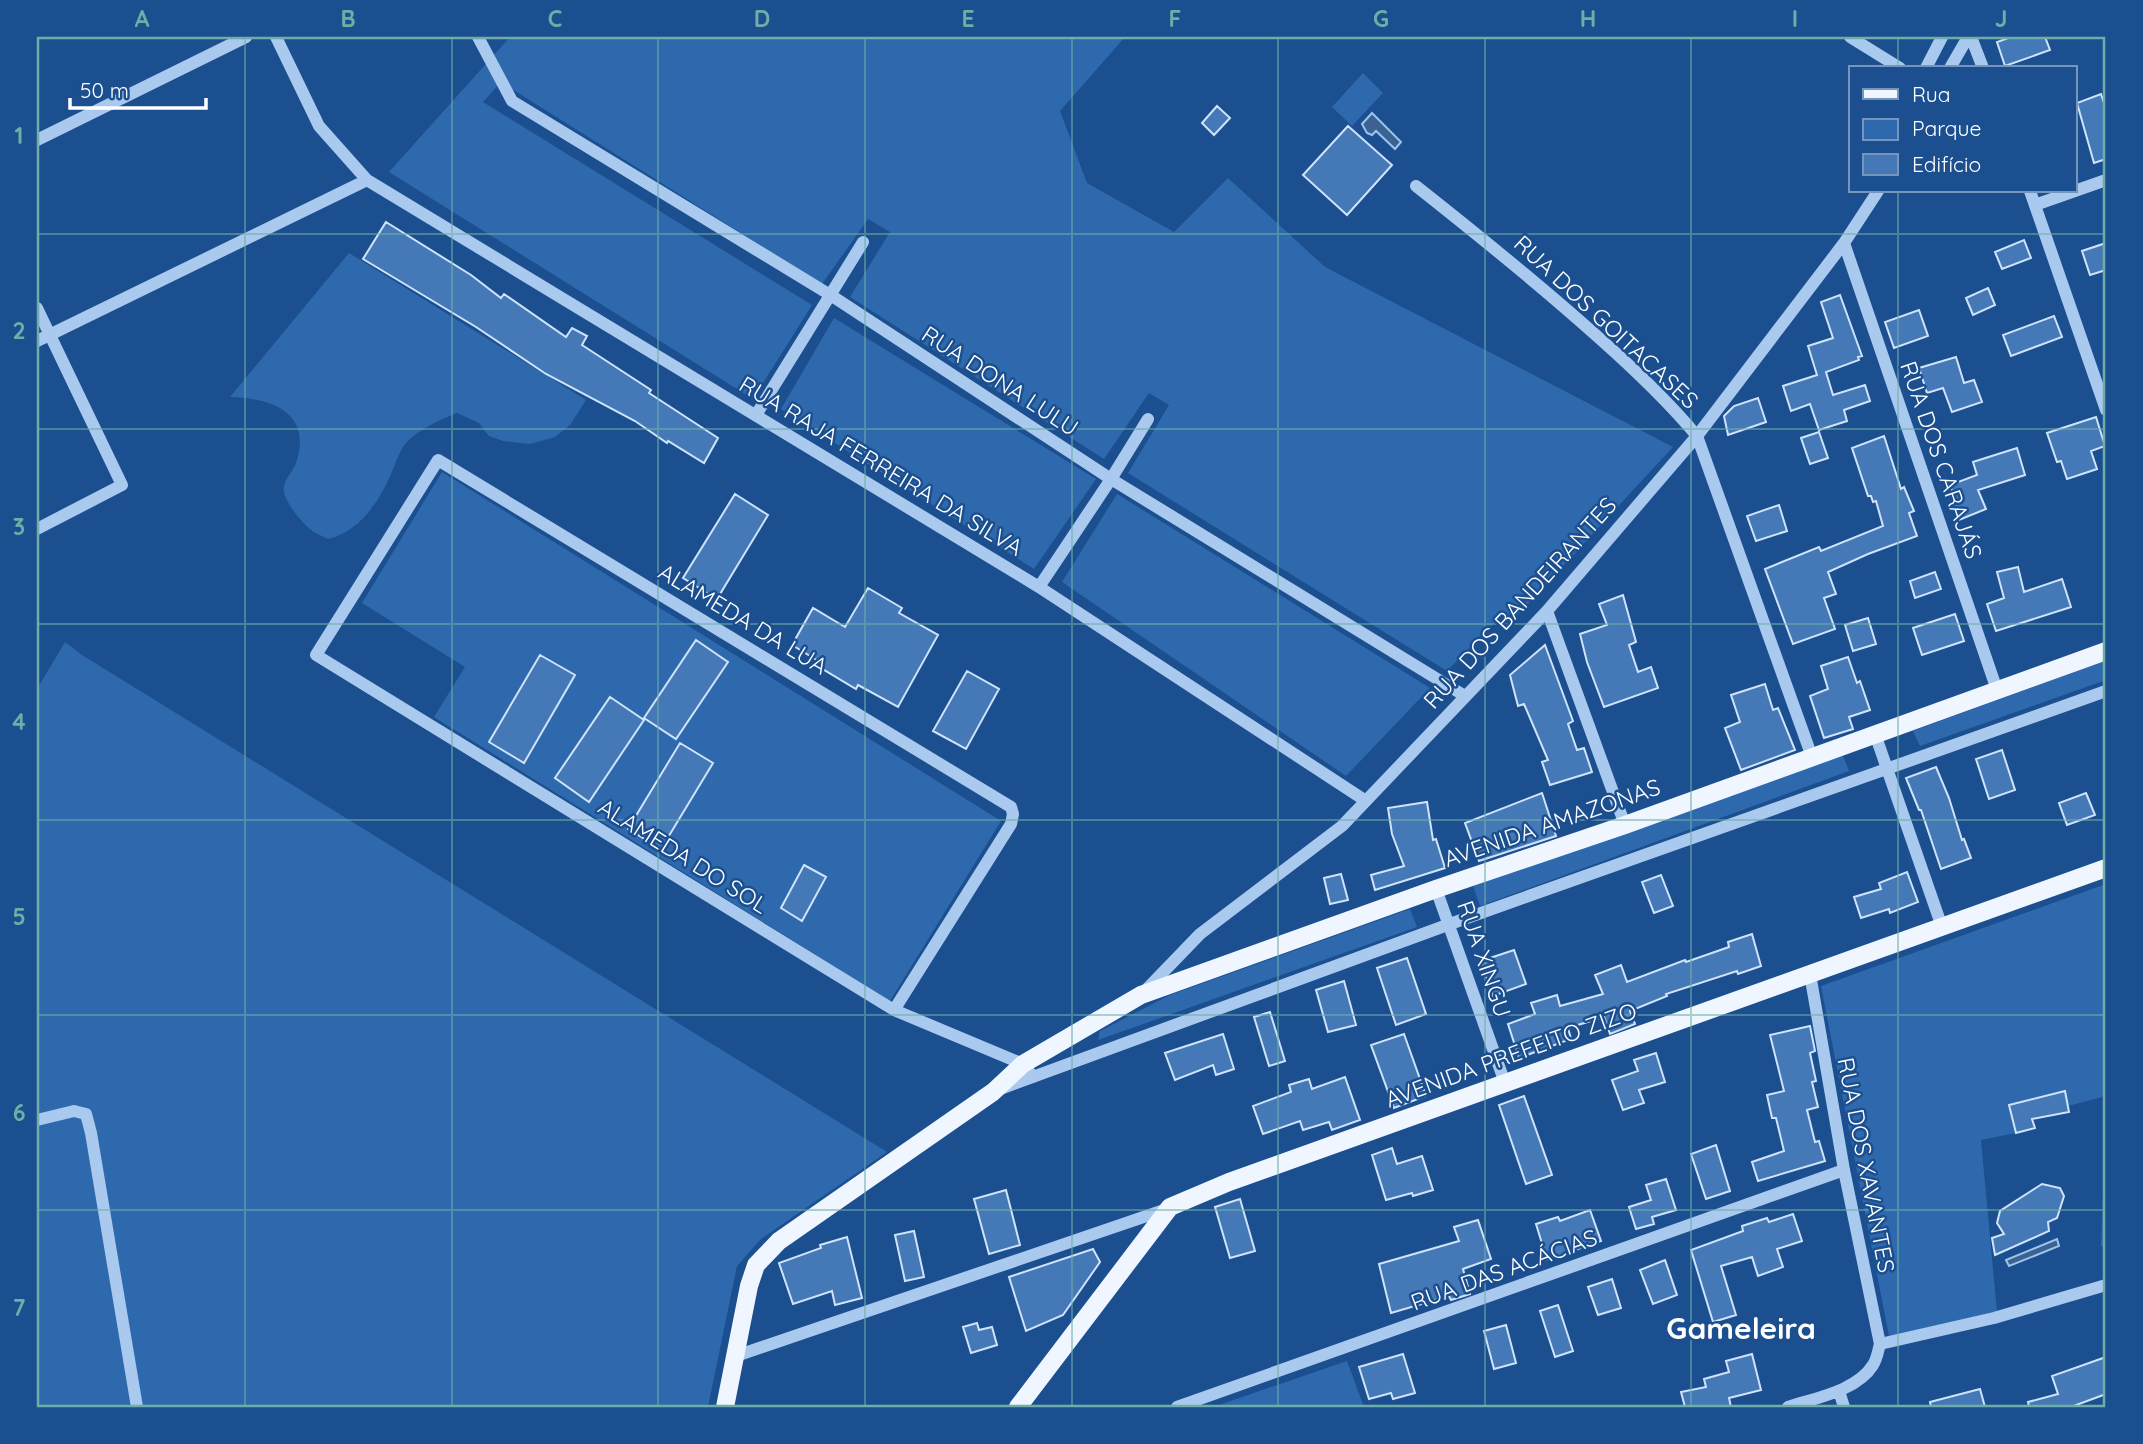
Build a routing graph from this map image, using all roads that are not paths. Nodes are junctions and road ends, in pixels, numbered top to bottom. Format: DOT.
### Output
graph roads {
  1 [pos="246,37"];
  2 [pos="276,37"];
  3 [pos="478,37"];
  4 [pos="1850,37"];
  5 [pos="1942,37"];
  6 [pos="1969,37"];
  7 [pos="1897,66"];
  8 [pos="1927,66"];
  9 [pos="1951,66"];
  10 [pos="1982,66"];
  11 [pos="37,140"];
  12 [pos="367,180"];
  13 [pos="2106,180"];
  14 [pos="1416,186"];
  15 [pos="2076,191"];
  16 [pos="1877,192"];
  17 [pos="2030,192"];
  18 [pos="2072,192"];
  19 [pos="2035,205"];
  20 [pos="863,242"];
  21 [pos="1844,243"];
  22 [pos="832,296"];
  23 [pos="37,308"];
  24 [pos="50,335"];
  25 [pos="37,341"];
  26 [pos="2106,410"];
  27 [pos="757,415"];
  28 [pos="1148,419"];
  29 [pos="1697,436"];
  30 [pos="438,460"];
  31 [pos="1111,480"];
  32 [pos="37,529"];
  33 [pos="1039,587"];
  34 [pos="1547,611"];
  35 [pos="2106,651"];
  36 [pos="1997,690"];
  37 [pos="2106,691"];
  38 [pos="1465,696"];
  39 [pos="1875,734"];
  40 [pos="1812,757"];
  41 [pos="1888,770"];
  42 [pos="1366,801"];
  43 [pos="1625,825"];
  44 [pos="2106,868"];
  45 [pos="1436,889"];
  46 [pos="1450,924"];
  47 [pos="1942,927"];
  48 [pos="1810,974"];
  49 [pos="1141,995"];
  50 [pos="894,1010"];
  51 [pos="1028,1071"];
  52 [pos="1505,1083"];
  53 [pos="37,1120"];
  54 [pos="1844,1170"];
  55 [pos="1170,1208"];
  56 [pos="2106,1284"];
  57 [pos="1880,1344"];
  58 [pos="733,1357"];
  59 [pos="1839,1391"];
  60 [pos="137,1407"];
  61 [pos="725,1407"];
  62 [pos="1018,1407"];
  63 [pos="1177,1407"];
  64 [pos="1788,1407"];
  65 [pos="1844,1407"];
  1 -- 11 [label="street"];
  2 -- 12 [label="street, RUA RAJA FERREIRA DA SILVA"];
  3 -- 22 [label="street, RUA DONA LULU"];
  4 -- 7 [label="street"];
  5 -- 8 [label="street"];
  6 -- 9 [label="street"];
  6 -- 10 [label="street"];
  12 -- 24 [label="street"];
  12 -- 27 [label="street, RUA RAJA FERREIRA DA SILVA"];
  13 -- 15 [label="street"];
  14 -- 29 [label="street, RUA DOS GOITACASES"];
  16 -- 21 [label="street, RUA DOS BANDEIRANTES"];
  17 -- 19 [label="street"];
  18 -- 19 [label="street"];
  19 -- 26 [label="street"];
  20 -- 22 [label="street"];
  21 -- 29 [label="street, RUA DOS BANDEIRANTES"];
  21 -- 36 [label="street, RUA DOS CARAJÁS"];
  22 -- 27 [label="street"];
  22 -- 31 [label="street, RUA DONA LULU"];
  23 -- 24 [label="street"];
  24 -- 25 [label="street"];
  24 -- 32 [label="street"];
  27 -- 33 [label="street, RUA RAJA FERREIRA DA SILVA"];
  28 -- 31 [label="street"];
  29 -- 34 [label="street, RUA DOS BANDEIRANTES"];
  29 -- 40 [label="street, RUA DOS GOITACASES"];
  30 -- 50 [label="street, ALAMEDA DA LUA"];
  30 -- 50 [label="street, ALAMEDA DO SOL"];
  31 -- 33 [label="street"];
  31 -- 38 [label="street, RUA DONA LULU"];
  33 -- 42 [label="street, RUA RAJA FERREIRA DA SILVA"];
  34 -- 38 [label="street, RUA DOS BANDEIRANTES"];
  34 -- 43 [label="street"];
  35 -- 36 [label="main road, AVENIDA AMAZONAS"];
  36 -- 39 [label="main road, AVENIDA AMAZONAS"];
  37 -- 41 [label="street"];
  38 -- 42 [label="street, RUA DOS BANDEIRANTES"];
  39 -- 40 [label="main road, AVENIDA AMAZONAS"];
  39 -- 41 [label="street"];
  40 -- 43 [label="main road, AVENIDA AMAZONAS"];
  41 -- 46 [label="street"];
  41 -- 47 [label="street"];
  42 -- 49 [label="street, RUA DOS BANDEIRANTES"];
  43 -- 45 [label="main road, AVENIDA AMAZONAS"];
  44 -- 47 [label="main road, AVENIDA PREFEITO ZIZO"];
  45 -- 46 [label="street, RUA XINGU"];
  45 -- 49 [label="main road, AVENIDA AMAZONAS"];
  46 -- 51 [label="street"];
  46 -- 52 [label="street, RUA XINGU"];
  47 -- 48 [label="main road, AVENIDA PREFEITO ZIZO"];
  48 -- 52 [label="main road, AVENIDA PREFEITO ZIZO"];
  48 -- 54 [label="street, RUA DOS XAVANTES"];
  49 -- 51 [label="main road, AVENIDA AMAZONAS"];
  50 -- 51 [label="street, ALAMEDA DO SOL"];
  51 -- 58 [label="main road, AVENIDA AMAZONAS"];
  52 -- 55 [label="main road, AVENIDA PREFEITO ZIZO"];
  53 -- 60 [label="street"];
  54 -- 57 [label="street, RUA DOS XAVANTES"];
  54 -- 63 [label="street, RUA DAS ACÁCIAS"];
  55 -- 58 [label="street"];
  55 -- 62 [label="main road, AVENIDA PREFEITO ZIZO"];
  56 -- 57 [label="street"];
  57 -- 59 [label="street, RUA DOS XAVANTES"];
  58 -- 61 [label="main road, AVENIDA AMAZONAS"];
  59 -- 64 [label="street"];
  59 -- 65 [label="street"];
}
